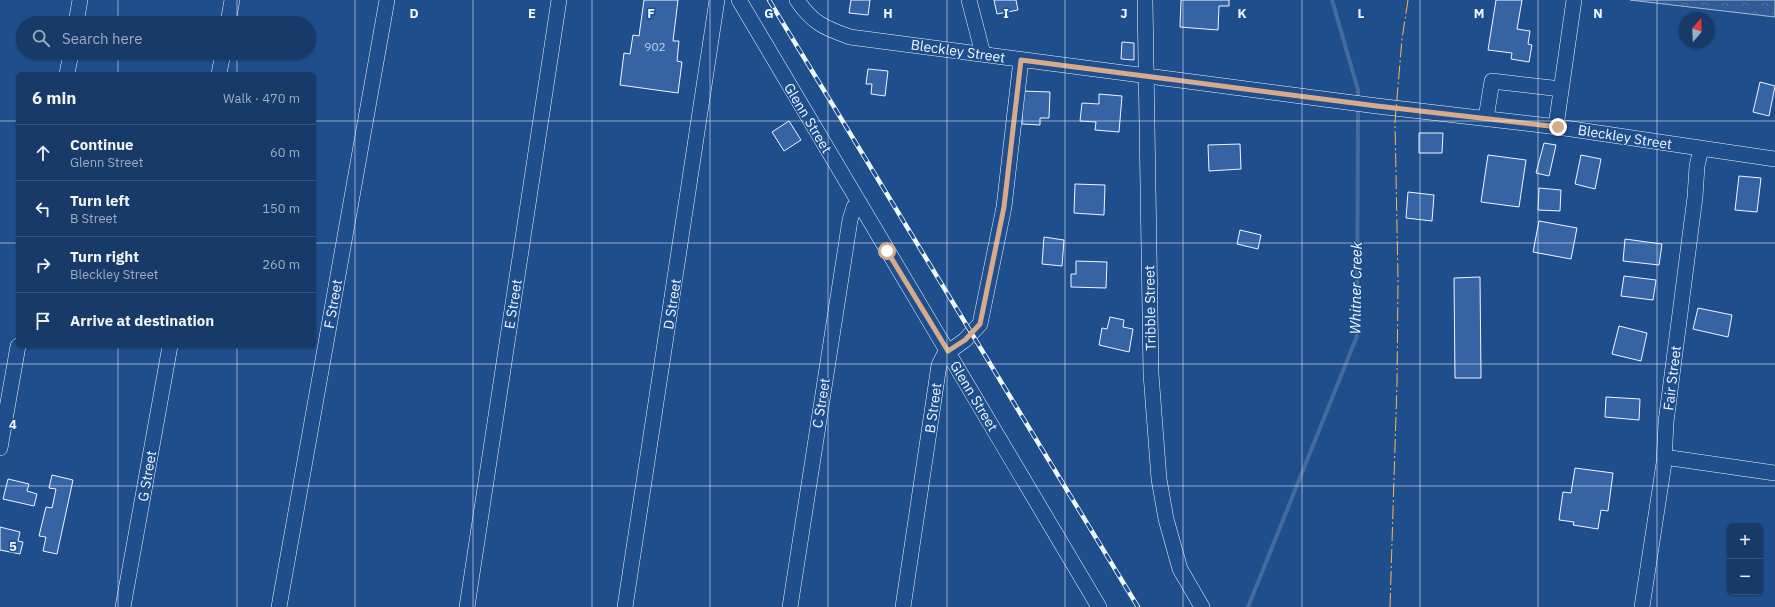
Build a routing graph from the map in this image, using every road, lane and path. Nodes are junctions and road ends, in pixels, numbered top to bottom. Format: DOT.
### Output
graph roads {
  1 [pos="80,0"];
  2 [pos="232,0"];
  3 [pos="387,0"];
  4 [pos="559,0"];
  5 [pos="717,0"];
  6 [pos="739,0"];
  7 [pos="797,0"];
  8 [pos="969,0"];
  9 [pos="1145,0"];
  10 [pos="1574,0"];
  11 [pos="77,16"];
  12 [pos="229,16"];
  13 [pos="982,54"];
  14 [pos="70,60"];
  15 [pos="222,60"];
  16 [pos="1021,60"];
  17 [pos="67,72"];
  18 [pos="219,72"];
  19 [pos="1145,75"];
  20 [pos="1561,89"];
  21 [pos="1486,118"];
  22 [pos="1556,126"];
  23 [pos="1701,149"];
  24 [pos="1775,159"];
  25 [pos="859,202"];
  26 [pos="18,348"];
  27 [pos="170,348"];
  28 [pos="948,351"];
  29 [pos="0,448"];
  30 [pos="1664,457"];
  31 [pos="1775,474"];
  32 [pos="123,607"];
  33 [pos="279,607"];
  34 [pos="467,607"];
  35 [pos="625,607"];
  36 [pos="790,607"];
  37 [pos="903,607"];
  38 [pos="1099,607"];
  39 [pos="1202,607"];
  40 [pos="1642,607"];
  1 -- 11 [label="street"];
  2 -- 12 [label="street"];
  3 -- 33 [label="street, F Street"];
  4 -- 34 [label="street, E Street"];
  5 -- 35 [label="street, D Street"];
  6 -- 25 [label="street, Glenn Street"];
  7 -- 13 [label="street, Bleckley Street"];
  8 -- 13 [label="street"];
  9 -- 19 [label="street, Tribble Street"];
  10 -- 20 [label="street"];
  13 -- 16 [label="street, Bleckley Street"];
  14 -- 17 [label="street"];
  15 -- 18 [label="street"];
  16 -- 19 [label="street, Bleckley Street"];
  16 -- 28 [label="street, B Street"];
  19 -- 21 [label="street, Bleckley Street"];
  19 -- 39 [label="street, Tribble Street"];
  20 -- 21 [label="street"];
  20 -- 22 [label="street"];
  21 -- 22 [label="street, Bleckley Street"];
  22 -- 23 [label="street, Bleckley Street"];
  23 -- 24 [label="street, Bleckley Street"];
  23 -- 30 [label="street, Fair Street"];
  25 -- 28 [label="street, Glenn Street"];
  25 -- 36 [label="street, C Street"];
  26 -- 29 [label="street"];
  27 -- 32 [label="street, G Street"];
  28 -- 37 [label="street, B Street"];
  28 -- 38 [label="street, Glenn Street"];
  30 -- 31 [label="street"];
  30 -- 40 [label="street, Fair Street"];
}
